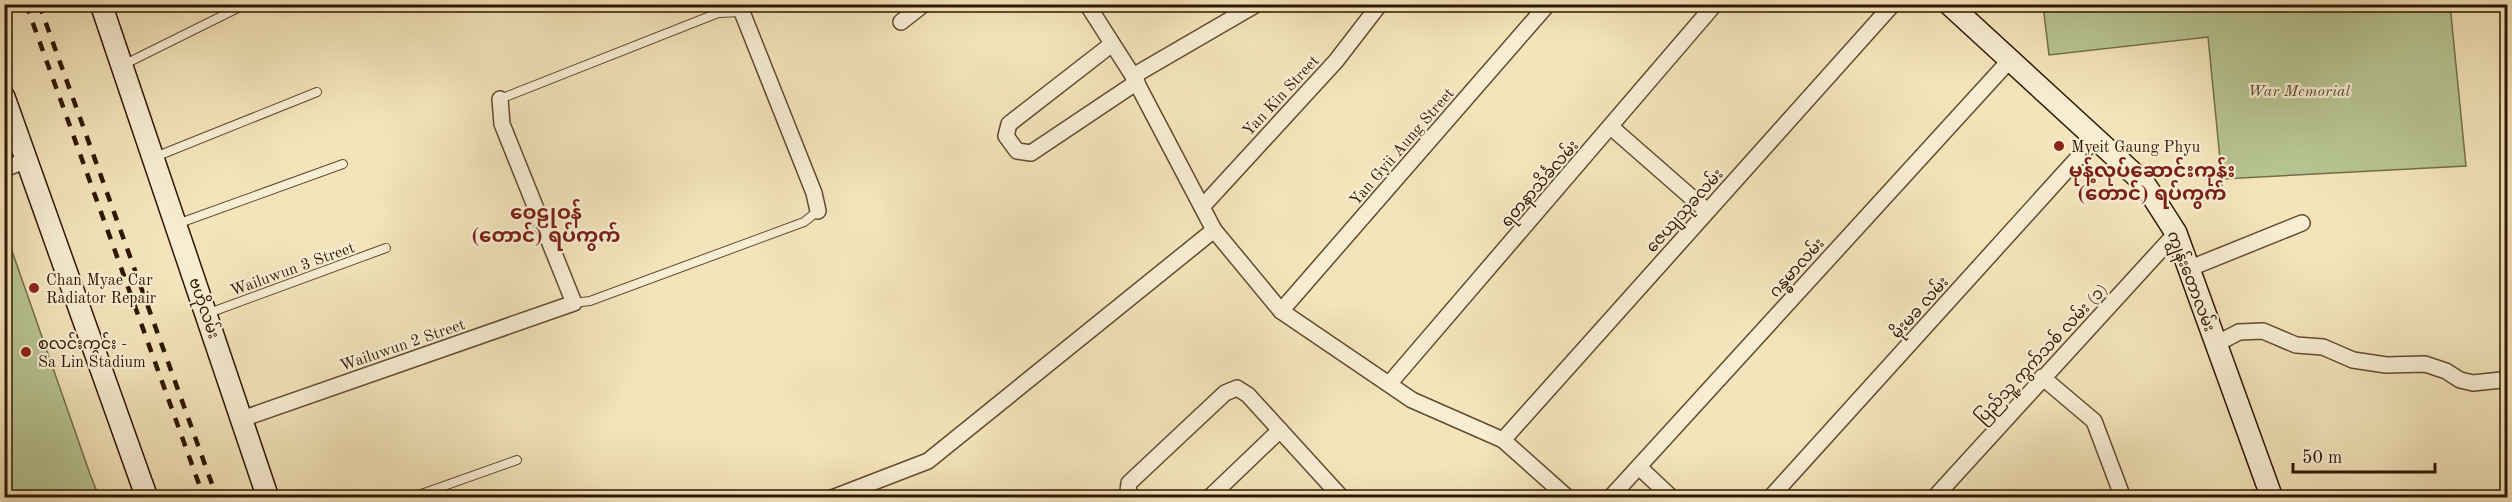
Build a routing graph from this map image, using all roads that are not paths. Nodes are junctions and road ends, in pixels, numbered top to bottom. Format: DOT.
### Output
graph roads {
  1 [pos="101,4"];
  2 [pos="246,4"];
  3 [pos="924,4"];
  4 [pos="1087,4"];
  5 [pos="1257,4"];
  6 [pos="1380,4"];
  7 [pos="1548,4"];
  8 [pos="1715,4"];
  9 [pos="1893,4"];
  10 [pos="1948,4"];
  11 [pos="743,8"];
  12 [pos="901,22"];
  13 [pos="1113,44"];
  14 [pos="2009,61"];
  15 [pos="122,66"];
  16 [pos="1135,79"];
  17 [pos="317,92"];
  18 [pos="4,97"];
  19 [pos="500,99"];
  20 [pos="1611,127"];
  21 [pos="2094,140"];
  22 [pos="154,158"];
  23 [pos="27,160"];
  24 [pos="343,164"];
  25 [pos="4,169"];
  26 [pos="1202,207"];
  27 [pos="818,211"];
  28 [pos="1707,211"];
  29 [pos="2302,223"];
  30 [pos="176,224"];
  31 [pos="1214,230"];
  32 [pos="2176,233"];
  33 [pos="386,248"];
  34 [pos="2188,269"];
  35 [pos="574,303"];
  36 [pos="1281,311"];
  37 [pos="207,313"];
  38 [pos="2216,344"];
  39 [pos="2042,377"];
  40 [pos="2501,380"];
  41 [pos="1389,384"];
  42 [pos="242,419"];
  43 [pos="1280,430"];
  44 [pos="1503,440"];
  45 [pos="517,460"];
  46 [pos="1639,467"];
  47 [pos="1940,495"];
  48 [pos="147,498"];
  49 [pos="268,498"];
  50 [pos="410,498"];
  51 [pos="832,498"];
  52 [pos="1133,498"];
  53 [pos="1209,498"];
  54 [pos="1342,498"];
  55 [pos="1568,498"];
  56 [pos="1610,498"];
  57 [pos="1672,498"];
  58 [pos="1770,498"];
  59 [pos="2122,498"];
  60 [pos="2272,498"];
  1 -- 15 [label="main road, ဗဟိုလမ်း"];
  2 -- 15 [label="lane"];
  3 -- 12 [label="street"];
  4 -- 13 [label="street"];
  5 -- 16 [label="street"];
  6 -- 26 [label="street, Yan Kin Street"];
  7 -- 36 [label="street, Yan Gyii Aung Street"];
  8 -- 20 [label="street, ရတနာသိင်္ခလမ်း"];
  9 -- 28 [label="street, ဇေယျသုခလမ်း"];
  10 -- 14 [label="main road, ကျွန်းတောလမ်း"];
  11 -- 19 [label="lane"];
  11 -- 27 [label="street"];
  13 -- 16 [label="street"];
  13 -- 16 [label="street"];
  14 -- 21 [label="main road, ကျွန်းတောလမ်း"];
  14 -- 46 [label="street, ဂန္ဓမာလမ်း"];
  15 -- 22 [label="main road, ဗဟိုလမ်း"];
  16 -- 26 [label="street"];
  17 -- 22 [label="lane"];
  18 -- 23 [label="main road"];
  19 -- 35 [label="street"];
  20 -- 28 [label="street"];
  20 -- 41 [label="street, ရတနာသိင်္ခလမ်း"];
  21 -- 32 [label="main road, ကျွန်းတောလမ်း"];
  21 -- 58 [label="street, မိုးမခ လမ်း"];
  22 -- 30 [label="main road, ဗဟိုလမ်း"];
  23 -- 25 [label="street"];
  23 -- 48 [label="main road"];
  24 -- 30 [label="lane"];
  26 -- 31 [label="street"];
  27 -- 35 [label="lane"];
  28 -- 44 [label="street, ဇေယျသုခလမ်း"];
  29 -- 34 [label="street"];
  30 -- 37 [label="main road, ဗဟိုလမ်း"];
  31 -- 36 [label="street"];
  31 -- 51 [label="street"];
  32 -- 34 [label="main road, ကျွန်းတောလမ်း"];
  32 -- 39 [label="street, ပြည်သူ့ ကွက်သစ် လမ်း (၁)"];
  33 -- 37 [label="lane, Wailuwun 3 Street"];
  34 -- 38 [label="main road, ကျွန်းတောလမ်း"];
  35 -- 42 [label="street, Wailuwun 2 Street"];
  36 -- 41 [label="street"];
  37 -- 42 [label="main road, ဗဟိုလမ်း"];
  38 -- 40 [label="street"];
  38 -- 60 [label="main road, ကျွန်းတောလမ်း"];
  39 -- 47 [label="street, ပြည်သူ့ ကွက်သစ် လမ်း (၁)"];
  39 -- 59 [label="street"];
  41 -- 44 [label="street"];
  42 -- 49 [label="main road, ဗဟိုလမ်း"];
  43 -- 52 [label="street"];
  43 -- 53 [label="street"];
  43 -- 54 [label="street"];
  44 -- 55 [label="street"];
  45 -- 50 [label="lane"];
  46 -- 56 [label="street, ဂန္ဓမာလမ်း"];
  46 -- 57 [label="street"];
}
